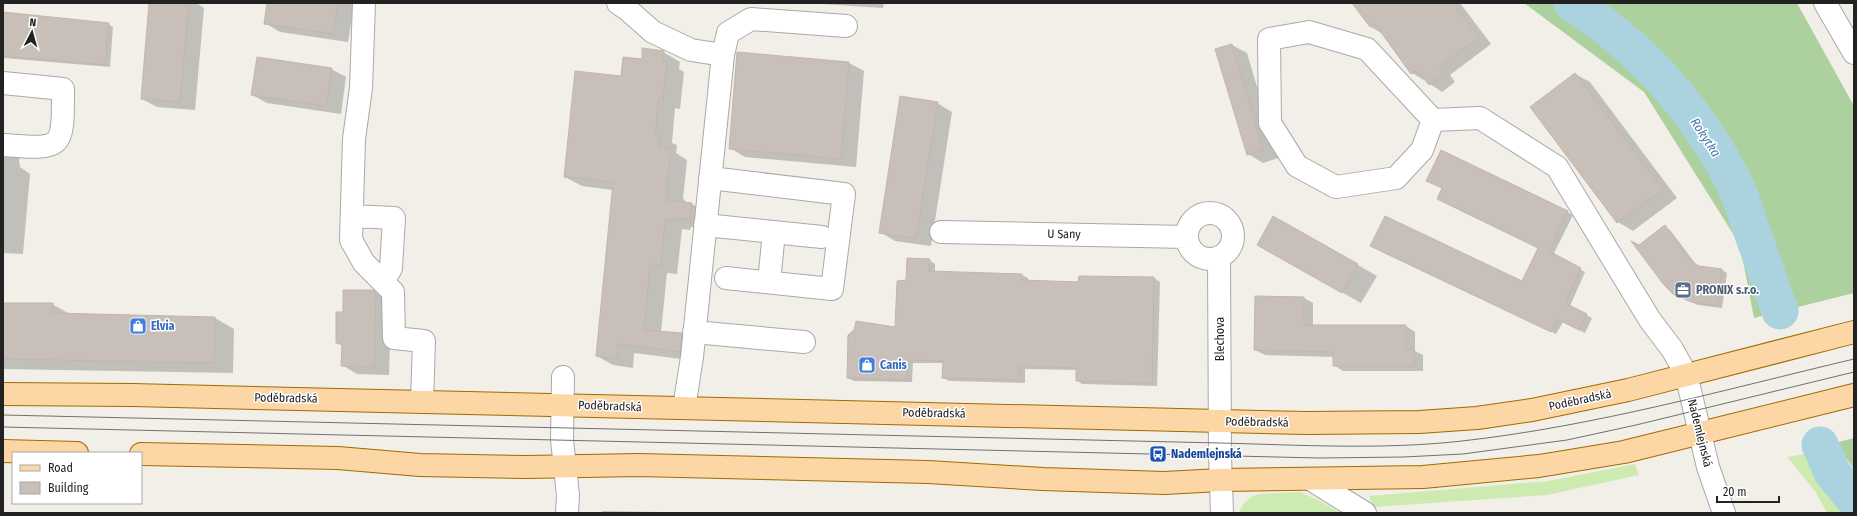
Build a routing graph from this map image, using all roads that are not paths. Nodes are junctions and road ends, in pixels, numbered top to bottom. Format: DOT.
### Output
graph roads {
  1 [pos="364,3"];
  2 [pos="618,3"];
  3 [pos="1825,3"];
  4 [pos="846,26"];
  5 [pos="1854,54"];
  6 [pos="723,55"];
  7 [pos="3,83"];
  8 [pos="1433,120"];
  9 [pos="4,145"];
  10 [pos="710,178"];
  11 [pos="352,216"];
  12 [pos="705,225"];
  13 [pos="774,232"];
  14 [pos="941,232"];
  15 [pos="822,237"];
  16 [pos="1187,237"];
  17 [pos="1219,257"];
  18 [pos="726,278"];
  19 [pos="383,282"];
  20 [pos="769,282"];
  21 [pos="694,332"];
  22 [pos="1854,332"];
  23 [pos="804,342"];
  24 [pos="1686,374"];
  25 [pos="563,377"];
  26 [pos="3,394"];
  27 [pos="1854,395"];
  28 [pos="422,402"];
  29 [pos="563,404"];
  30 [pos="684,408"];
  31 [pos="1220,421"];
  32 [pos="1700,433"];
  33 [pos="3,451"];
  34 [pos="40,452"];
  35 [pos="142,454"];
  36 [pos="564,466"];
  37 [pos="1310,478"];
  38 [pos="1221,480"];
  39 [pos="568,504"];
  40 [pos="1222,513"];
  41 [pos="1365,513"];
  42 [pos="1724,513"];
  1 -- 11 [label="street"];
  2 -- 6 [label="street"];
  3 -- 5 [label="street"];
  4 -- 6 [label="street"];
  6 -- 10 [label="street"];
  7 -- 9 [label="street"];
  8 -- 8 [label="street"];
  8 -- 24 [label="street, Nademlejnská"];
  10 -- 12 [label="street"];
  10 -- 20 [label="street"];
  11 -- 19 [label="street"];
  11 -- 19 [label="street"];
  12 -- 13 [label="street"];
  12 -- 21 [label="street"];
  13 -- 15 [label="street"];
  13 -- 20 [label="street"];
  14 -- 16 [label="street, U Sany"];
  16 -- 17 [label="street"];
  16 -- 17 [label="street"];
  17 -- 31 [label="street, Blechova"];
  18 -- 20 [label="street"];
  19 -- 28 [label="street"];
  21 -- 23 [label="street"];
  21 -- 30 [label="street"];
  22 -- 24 [label="main road, Poděbradská"];
  24 -- 31 [label="main road, Poděbradská"];
  24 -- 32 [label="street, Nademlejnská"];
  25 -- 29 [label="street"];
  26 -- 28 [label="main road, Poděbradská"];
  27 -- 32 [label="main road"];
  28 -- 29 [label="main road, Poděbradská"];
  29 -- 30 [label="main road, Poděbradská"];
  29 -- 36 [label="street"];
  30 -- 31 [label="main road, Poděbradská"];
  31 -- 38 [label="street, Blechova"];
  32 -- 37 [label="main road"];
  32 -- 42 [label="street, Nademlejnská"];
  33 -- 34 [label="main road"];
  35 -- 36 [label="main road"];
  36 -- 38 [label="main road"];
  36 -- 39 [label="street"];
  37 -- 38 [label="main road"];
  37 -- 41 [label="street"];
  38 -- 40 [label="street, Blechova"];
}
